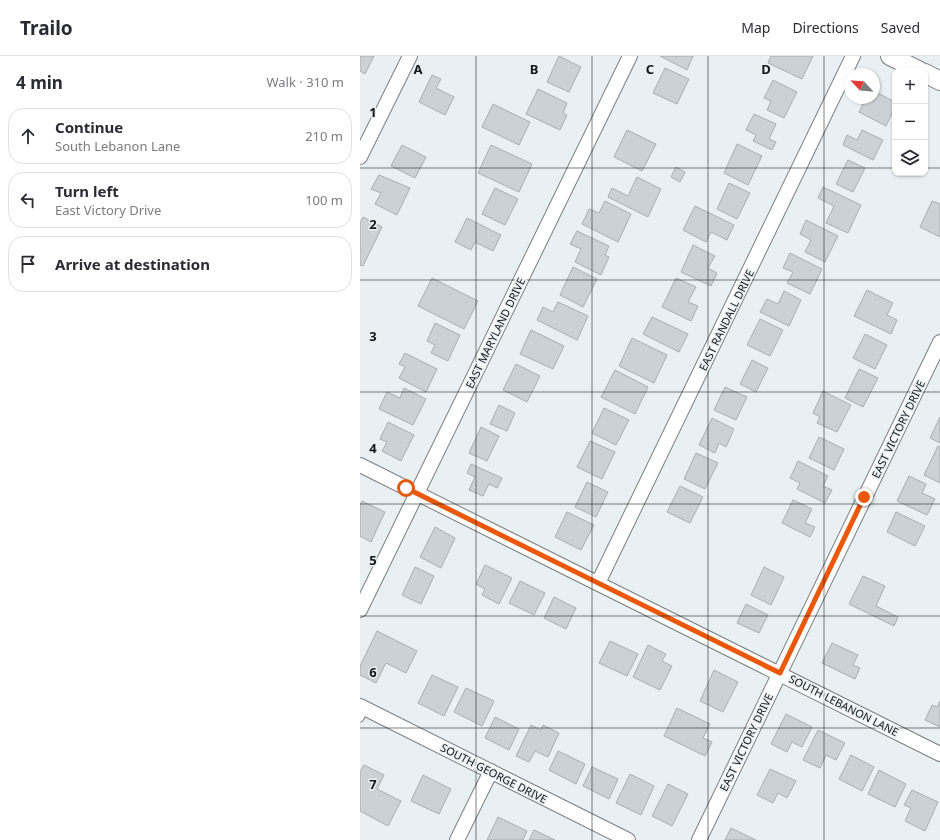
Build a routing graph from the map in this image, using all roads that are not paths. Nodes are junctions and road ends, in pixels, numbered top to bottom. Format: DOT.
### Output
graph roads {
  1 [pos="410,56"];
  2 [pos="630,56"];
  3 [pos="853,56"];
  4 [pos="890,56"];
  5 [pos="914,68"];
  6 [pos="928,75"];
  7 [pos="940,81"];
  8 [pos="360,157"];
  9 [pos="940,342"];
  10 [pos="360,465"];
  11 [pos="417,493"];
  12 [pos="598,583"];
  13 [pos="360,610"];
  14 [pos="780,673"];
  15 [pos="362,711"];
  16 [pos="940,754"];
  17 [pos="491,771"];
  18 [pos="457,840"];
  19 [pos="628,840"];
  20 [pos="699,840"];
  1 -- 8 [label="street"];
  2 -- 11 [label="street, EAST MARYLAND DRIVE"];
  3 -- 12 [label="street, EAST RANDALL DRIVE"];
  4 -- 5 [label="street"];
  6 -- 7 [label="street"];
  9 -- 14 [label="street, EAST VICTORY DRIVE"];
  10 -- 11 [label="street, SOUTH LEBANON LANE"];
  11 -- 12 [label="street, SOUTH LEBANON LANE"];
  11 -- 13 [label="street, EAST MARYLAND DRIVE"];
  12 -- 14 [label="street, SOUTH LEBANON LANE"];
  14 -- 16 [label="street, SOUTH LEBANON LANE"];
  14 -- 20 [label="street, EAST VICTORY DRIVE"];
  15 -- 17 [label="street, SOUTH GEORGE DRIVE"];
  17 -- 18 [label="street"];
  17 -- 19 [label="street, SOUTH GEORGE DRIVE"];
}
